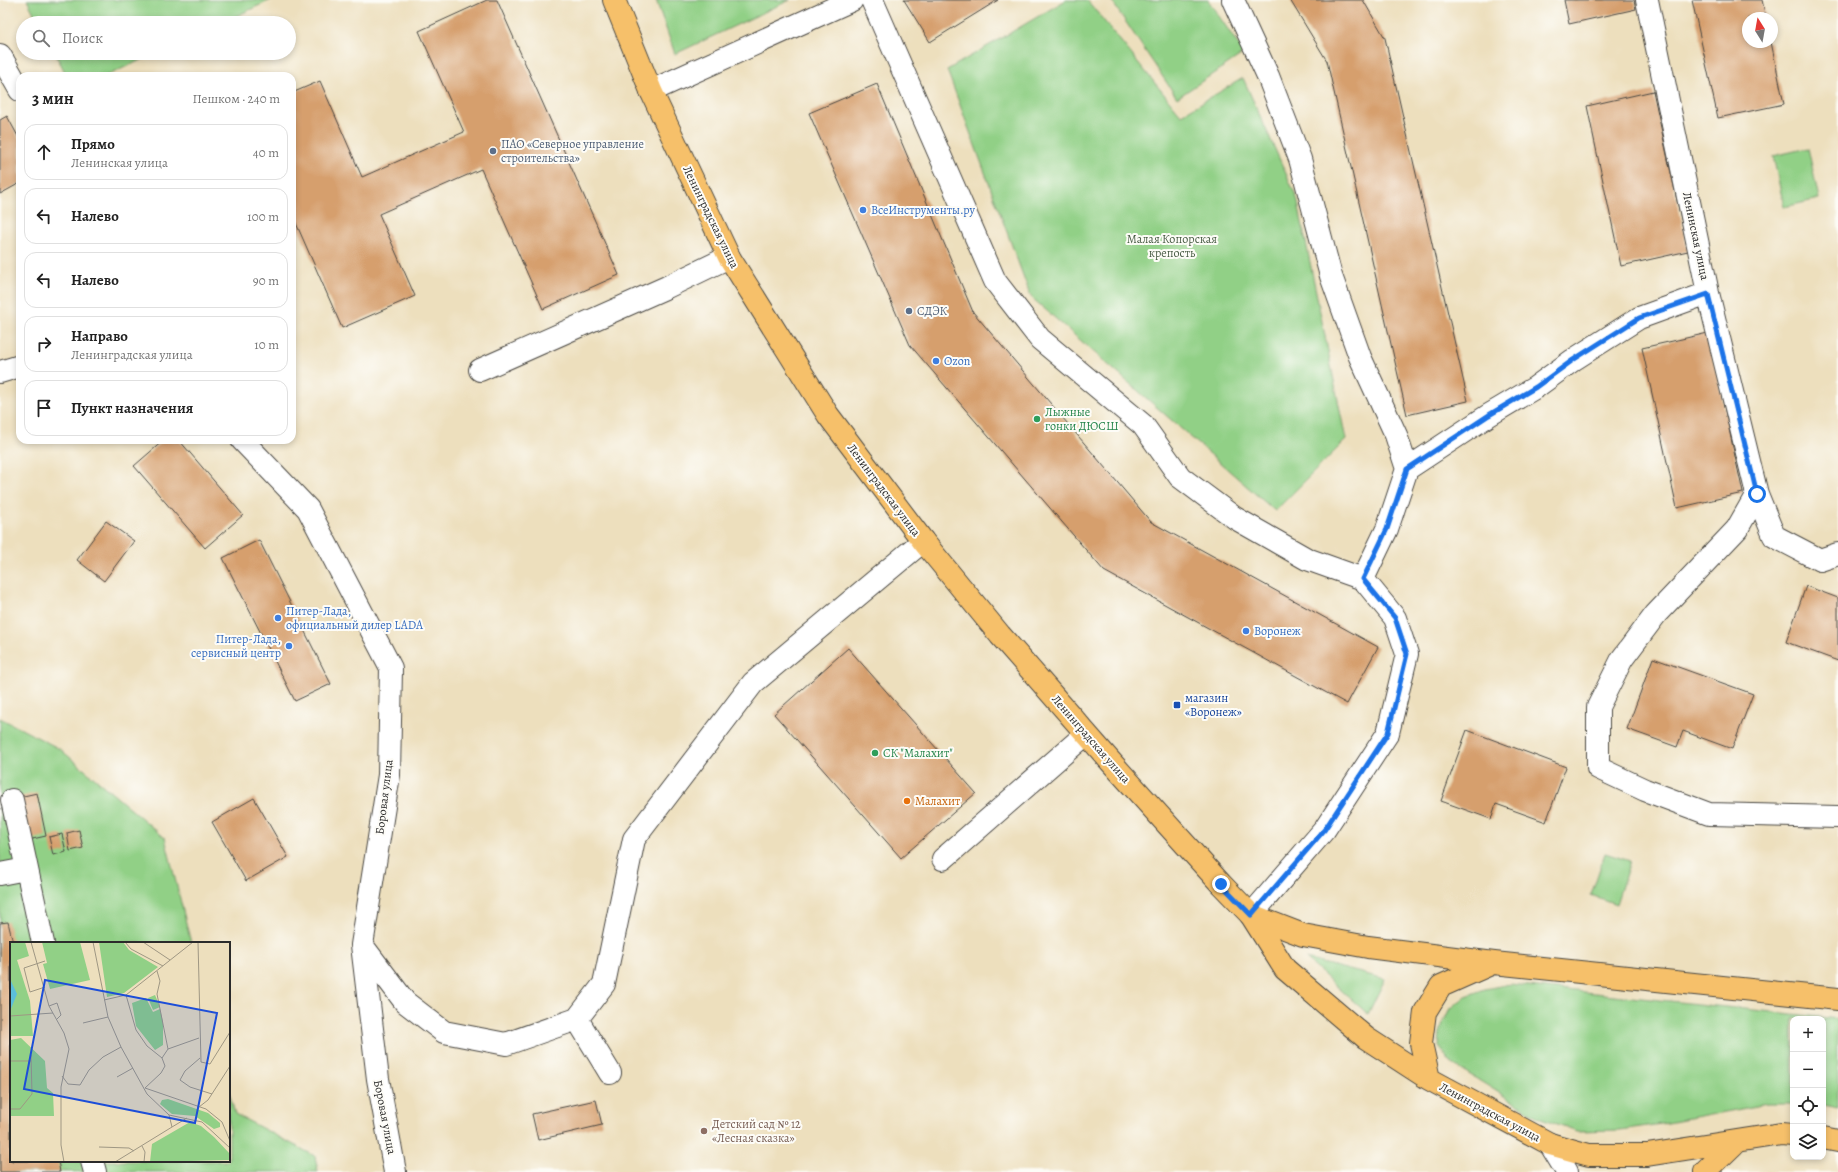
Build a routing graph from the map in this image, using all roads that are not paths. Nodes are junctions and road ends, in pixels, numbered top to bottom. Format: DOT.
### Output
graph roads {
  1 [pos="614,0"];
  2 [pos="852,0"];
  3 [pos="872,0"];
  4 [pos="1233,0"];
  5 [pos="1647,0"];
  6 [pos="0,55"];
  7 [pos="11,84"];
  8 [pos="651,91"];
  9 [pos="728,256"];
  10 [pos="1708,294"];
  11 [pos="16,367"];
  12 [pos="480,370"];
  13 [pos="0,372"];
  14 [pos="246,444"];
  15 [pos="1407,469"];
  16 [pos="1757,494"];
  17 [pos="923,542"];
  18 [pos="1838,554"];
  19 [pos="1363,579"];
  20 [pos="1086,734"];
  21 [pos="12,800"];
  22 [pos="1838,817"];
  23 [pos="943,859"];
  24 [pos="26,869"];
  25 [pos="0,874"];
  26 [pos="1251,915"];
  27 [pos="43,942"];
  28 [pos="362,945"];
  29 [pos="1494,963"];
  30 [pos="1838,999"];
  31 [pos="577,1019"];
  32 [pos="610,1074"];
  33 [pos="1429,1079"];
  34 [pos="1790,1135"];
  35 [pos="1826,1139"];
  36 [pos="1838,1141"];
  37 [pos="1736,1142"];
  38 [pos="1550,1144"];
  39 [pos="92,1162"];
  40 [pos="95,1172"];
  41 [pos="395,1172"];
  42 [pos="1567,1172"];
  43 [pos="1706,1172"];
  1 -- 8 [label="main road, Ленинградская улица"];
  2 -- 8 [label="street"];
  3 -- 19 [label="street"];
  4 -- 15 [label="street"];
  5 -- 10 [label="street, Ленинская улица"];
  6 -- 7 [label="street"];
  8 -- 9 [label="main road, Ленинградская улица"];
  9 -- 12 [label="street"];
  9 -- 17 [label="main road, Ленинградская улица"];
  10 -- 15 [label="street"];
  10 -- 16 [label="street, Ленинская улица"];
  11 -- 13 [label="street"];
  14 -- 28 [label="street, Боровая улица"];
  15 -- 19 [label="street"];
  16 -- 18 [label="street, Ленинская улица"];
  16 -- 22 [label="street"];
  17 -- 20 [label="main road, Ленинградская улица"];
  17 -- 31 [label="street"];
  19 -- 26 [label="street"];
  20 -- 23 [label="street"];
  20 -- 26 [label="main road, Ленинградская улица"];
  21 -- 24 [label="street"];
  24 -- 25 [label="street"];
  24 -- 27 [label="street"];
  26 -- 29 [label="main road, Ленинградская улица"];
  26 -- 33 [label="main road, Ленинградская улица"];
  28 -- 31 [label="street"];
  28 -- 41 [label="street, Боровая улица"];
  29 -- 30 [label="main road, Ленинградская улица"];
  29 -- 33 [label="main road"];
  31 -- 32 [label="street"];
  33 -- 38 [label="main road, Ленинградская улица"];
  34 -- 37 [label="main road, Ленинградская улица"];
  35 -- 36 [label="main road"];
  37 -- 38 [label="main road, Ленинградская улица"];
  37 -- 43 [label="main road"];
  38 -- 42 [label="street"];
  39 -- 40 [label="street"];
}
